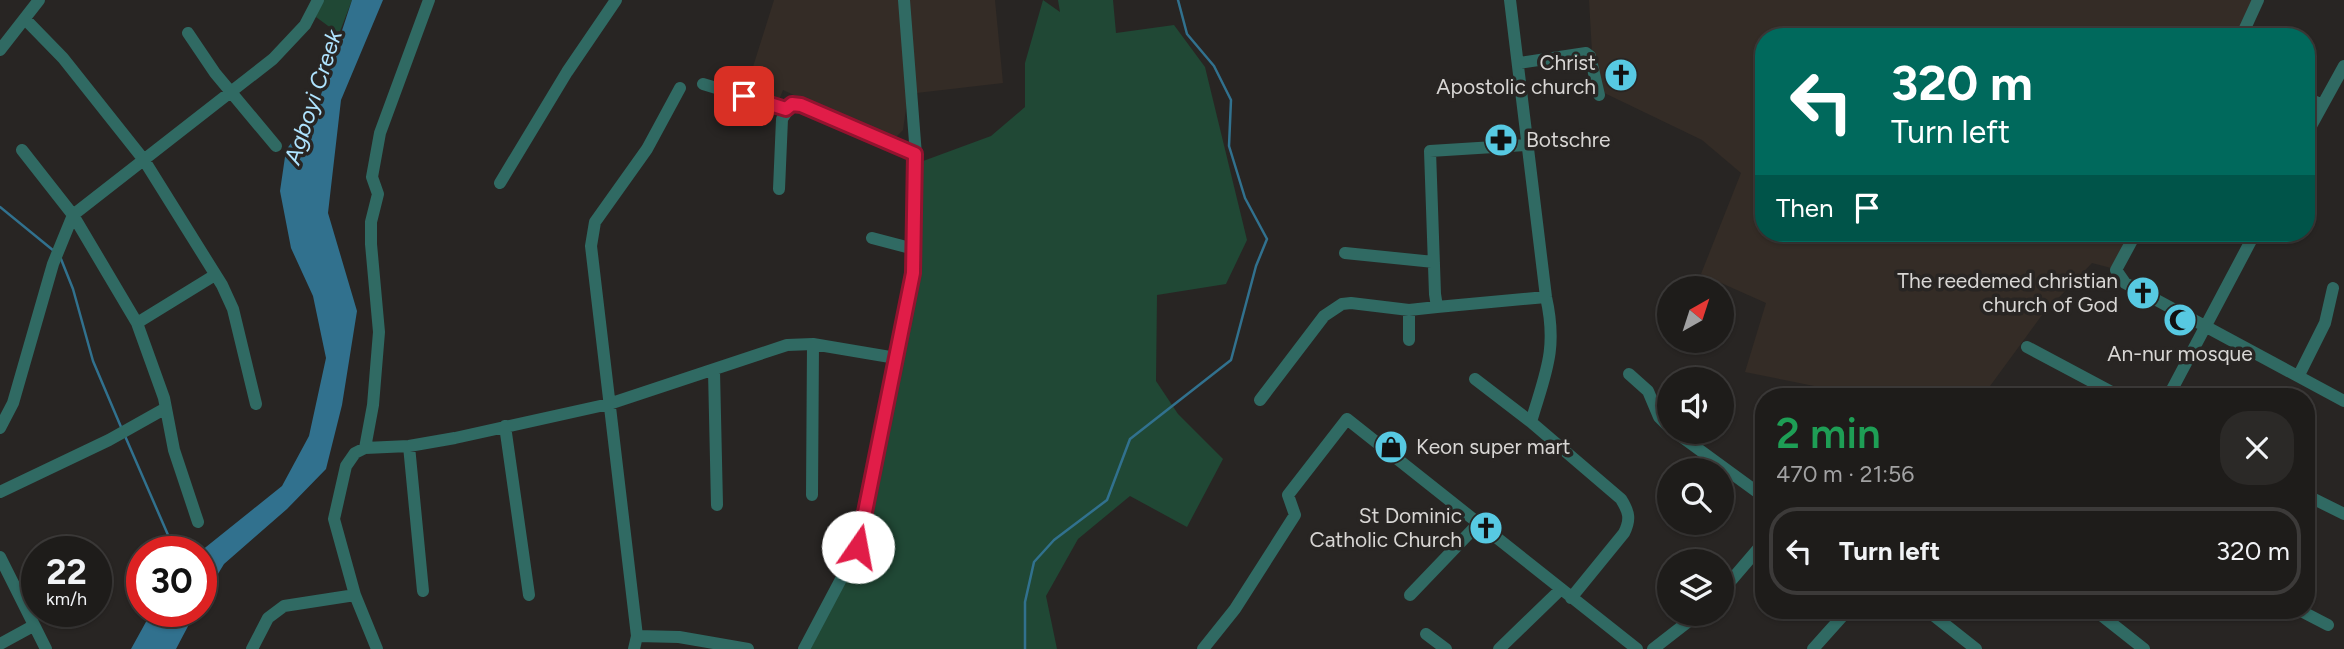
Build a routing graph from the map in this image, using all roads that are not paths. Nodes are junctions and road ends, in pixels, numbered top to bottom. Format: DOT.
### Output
graph roads {
  1 [pos="39,0"];
  2 [pos="318,0"];
  3 [pos="429,0"];
  4 [pos="616,0"];
  5 [pos="904,0"];
  6 [pos="1510,0"];
  7 [pos="2259,0"];
  8 [pos="25,19"];
  9 [pos="2245,28"];
  10 [pos="188,33"];
  11 [pos="0,50"];
  12 [pos="1518,63"];
  13 [pos="2344,65"];
  14 [pos="703,84"];
  15 [pos="680,88"];
  16 [pos="233,91"];
  17 [pos="1599,95"];
  18 [pos="2315,101"];
  19 [pos="2322,104"];
  20 [pos="786,109"];
  21 [pos="2315,118"];
  22 [pos="1527,145"];
  23 [pos="276,146"];
  24 [pos="22,150"];
  25 [pos="915,154"];
  26 [pos="144,160"];
  27 [pos="500,183"];
  28 [pos="779,188"];
  29 [pos="73,215"];
  30 [pos="872,238"];
  31 [pos="2130,242"];
  32 [pos="2250,242"];
  33 [pos="914,249"];
  34 [pos="1345,253"];
  35 [pos="1434,262"];
  36 [pos="215,275"];
  37 [pos="2333,288"];
  38 [pos="1546,297"];
  39 [pos="1437,307"];
  40 [pos="1409,310"];
  41 [pos="137,323"];
  42 [pos="2206,328"];
  43 [pos="1409,340"];
  44 [pos="813,344"];
  45 [pos="2027,347"];
  46 [pos="896,358"];
  47 [pos="714,371"];
  48 [pos="1629,374"];
  49 [pos="2299,375"];
  50 [pos="1475,379"];
  51 [pos="2104,388"];
  52 [pos="2173,388"];
  53 [pos="1260,400"];
  54 [pos="2344,401"];
  55 [pos="256,404"];
  56 [pos="609,404"];
  57 [pos="166,408"];
  58 [pos="1657,412"];
  59 [pos="1531,422"];
  60 [pos="505,426"];
  61 [pos="0,428"];
  62 [pos="1691,444"];
  63 [pos="409,446"];
  64 [pos="365,448"];
  65 [pos="1755,490"];
  66 [pos="0,492"];
  67 [pos="813,495"];
  68 [pos="2315,500"];
  69 [pos="717,505"];
  70 [pos="2344,514"];
  71 [pos="198,522"];
  72 [pos="1478,524"];
  73 [pos="1755,552"];
  74 [pos="0,557"];
  75 [pos="1734,577"];
  76 [pos="423,591"];
  77 [pos="1566,594"];
  78 [pos="355,595"];
  79 [pos="529,595"];
  80 [pos="1410,595"];
  81 [pos="21,600"];
  82 [pos="2315,618"];
  83 [pos="1840,619"];
  84 [pos="1938,619"];
  85 [pos="2106,619"];
  86 [pos="2328,625"];
  87 [pos="1683,626"];
  88 [pos="30,627"];
  89 [pos="34,627"];
  90 [pos="1426,634"];
  91 [pos="637,636"];
  92 [pos="0,644"];
  93 [pos="46,649"];
  94 [pos="252,649"];
  95 [pos="377,649"];
  96 [pos="634,649"];
  97 [pos="748,649"];
  98 [pos="804,649"];
  99 [pos="1203,649"];
  100 [pos="1446,649"];
  101 [pos="1499,649"];
  102 [pos="1637,649"];
  103 [pos="1653,649"];
  104 [pos="1813,649"];
  105 [pos="1976,649"];
  106 [pos="2144,649"];
  1 -- 8 [label="street"];
  2 -- 16 [label="street"];
  3 -- 64 [label="street"];
  4 -- 27 [label="street"];
  5 -- 25 [label="street"];
  6 -- 12 [label="street"];
  7 -- 9 [label="street"];
  8 -- 11 [label="street"];
  8 -- 26 [label="street"];
  10 -- 16 [label="street"];
  12 -- 17 [label="street"];
  12 -- 22 [label="street"];
  13 -- 19 [label="street"];
  14 -- 20 [label="street"];
  15 -- 56 [label="street"];
  16 -- 23 [label="street"];
  16 -- 26 [label="street"];
  18 -- 19 [label="street"];
  19 -- 21 [label="street"];
  20 -- 25 [label="street"];
  20 -- 28 [label="street"];
  22 -- 35 [label="street"];
  22 -- 38 [label="street"];
  24 -- 29 [label="street"];
  25 -- 33 [label="street"];
  26 -- 29 [label="street"];
  26 -- 36 [label="street"];
  29 -- 41 [label="street"];
  29 -- 61 [label="street"];
  30 -- 33 [label="street"];
  31 -- 42 [label="street"];
  32 -- 42 [label="street"];
  33 -- 46 [label="street"];
  34 -- 35 [label="street"];
  35 -- 39 [label="street"];
  36 -- 41 [label="street"];
  36 -- 55 [label="street"];
  37 -- 49 [label="street"];
  38 -- 39 [label="street"];
  38 -- 59 [label="street"];
  39 -- 40 [label="street"];
  40 -- 43 [label="street"];
  40 -- 53 [label="street"];
  41 -- 57 [label="street"];
  42 -- 49 [label="street"];
  42 -- 52 [label="street"];
  44 -- 46 [label="street"];
  44 -- 47 [label="street"];
  44 -- 67 [label="street"];
  45 -- 51 [label="street"];
  46 -- 98 [label="street"];
  47 -- 56 [label="street"];
  47 -- 69 [label="street"];
  48 -- 58 [label="street"];
  49 -- 54 [label="street"];
  50 -- 59 [label="street"];
  56 -- 60 [label="street"];
  56 -- 91 [label="street"];
  57 -- 66 [label="street"];
  57 -- 71 [label="street"];
  59 -- 77 [label="street"];
  60 -- 63 [label="street"];
  60 -- 79 [label="street"];
  62 -- 65 [label="street"];
  63 -- 64 [label="street"];
  63 -- 76 [label="street"];
  64 -- 78 [label="street"];
  68 -- 70 [label="street"];
  72 -- 77 [label="street"];
  72 -- 80 [label="street"];
  72 -- 99 [label="street"];
  73 -- 75 [label="street"];
  74 -- 81 [label="street"];
  77 -- 101 [label="street"];
  77 -- 102 [label="street"];
  78 -- 94 [label="street"];
  78 -- 95 [label="street"];
  82 -- 86 [label="street"];
  83 -- 104 [label="street"];
  84 -- 105 [label="street"];
  85 -- 106 [label="street"];
  87 -- 103 [label="street"];
  88 -- 92 [label="street"];
  89 -- 93 [label="street"];
  90 -- 100 [label="street"];
  91 -- 96 [label="street"];
  91 -- 97 [label="street"];
}
